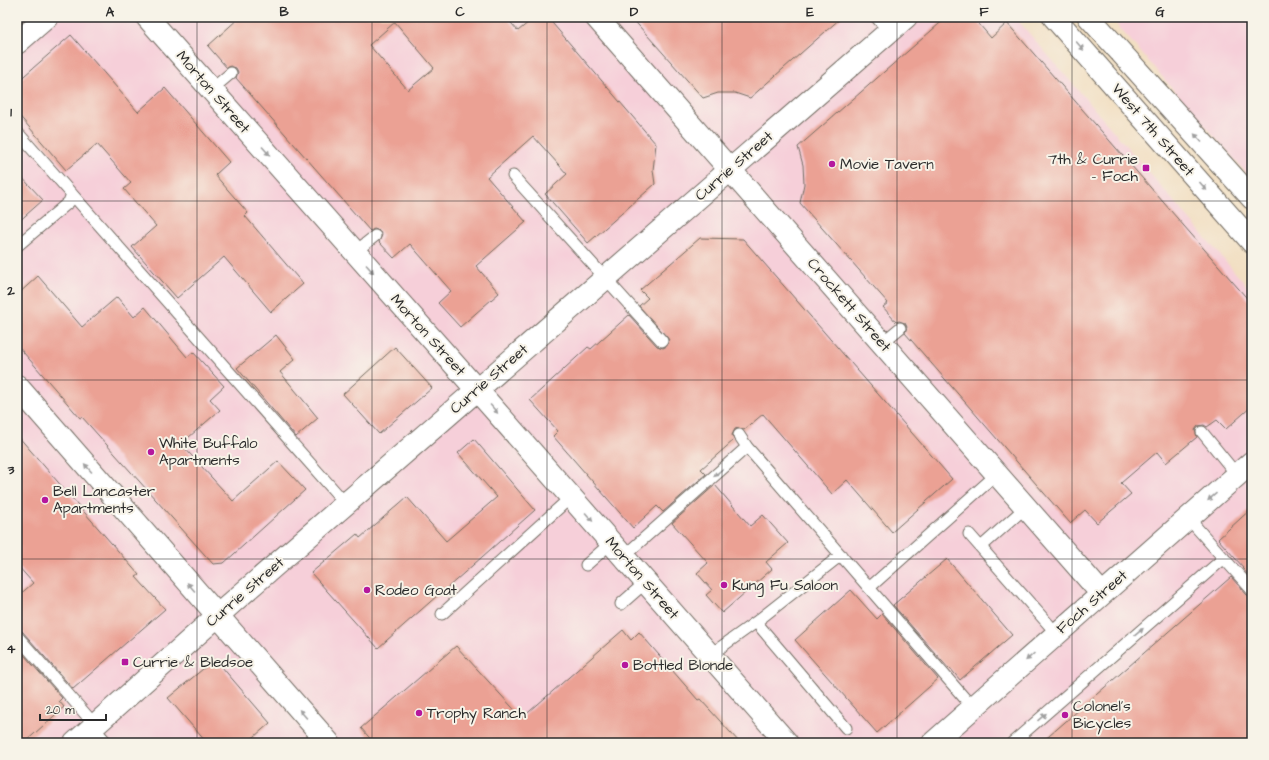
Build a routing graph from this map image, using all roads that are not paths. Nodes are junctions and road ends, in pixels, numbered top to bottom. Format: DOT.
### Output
graph roads {
  1 [pos="47,17"];
  2 [pos="147,17"];
  3 [pos="596,17"];
  4 [pos="906,17"];
  5 [pos="1054,17"];
  6 [pos="1089,17"];
  7 [pos="883,24"];
  8 [pos="17,43"];
  9 [pos="231,73"];
  10 [pos="211,90"];
  11 [pos="17,132"];
  12 [pos="730,170"];
  13 [pos="513,176"];
  14 [pos="72,194"];
  15 [pos="1252,198"];
  16 [pos="375,236"];
  17 [pos="1252,242"];
  18 [pos="17,246"];
  19 [pos="355,252"];
  20 [pos="605,278"];
  21 [pos="900,328"];
  22 [pos="662,341"];
  23 [pos="882,343"];
  24 [pos="17,386"];
  25 [pos="477,390"];
  26 [pos="1202,432"];
  27 [pos="739,435"];
  28 [pos="747,447"];
  29 [pos="1245,469"];
  30 [pos="997,474"];
  31 [pos="571,497"];
  32 [pos="346,504"];
  33 [pos="1026,507"];
  34 [pos="1188,518"];
  35 [pos="969,534"];
  36 [pos="981,547"];
  37 [pos="618,550"];
  38 [pos="841,555"];
  39 [pos="1224,558"];
  40 [pos="586,565"];
  41 [pos="646,582"];
  42 [pos="869,588"];
  43 [pos="1252,590"];
  44 [pos="1102,594"];
  45 [pos="621,604"];
  46 [pos="442,614"];
  47 [pos="217,616"];
  48 [pos="756,622"];
  49 [pos="1056,634"];
  50 [pos="17,636"];
  51 [pos="710,655"];
  52 [pos="973,708"];
  53 [pos="94,726"];
  54 [pos="846,728"];
  55 [pos="75,743"];
  56 [pos="107,743"];
  57 [pos="329,743"];
  58 [pos="787,743"];
  59 [pos="933,743"];
  60 [pos="1012,743"];
  1 -- 8 [label="street"];
  2 -- 10 [label="street, Morton Street"];
  3 -- 12 [label="street, Crockett Street"];
  4 -- 7 [label="street, Currie Street"];
  5 -- 17 [label="street, West 7th Street, one-way"];
  15 -- 6 [label="street, West 7th Street, one-way"];
  7 -- 12 [label="street, Currie Street"];
  9 -- 10 [label="lane"];
  10 -- 19 [label="street, Morton Street, one-way"];
  11 -- 14 [label="lane"];
  12 -- 20 [label="street, Currie Street"];
  12 -- 23 [label="street, Crockett Street"];
  13 -- 20 [label="lane"];
  14 -- 18 [label="lane"];
  14 -- 32 [label="lane"];
  16 -- 19 [label="lane"];
  19 -- 25 [label="street, Morton Street, one-way"];
  20 -- 22 [label="lane"];
  20 -- 25 [label="street, Currie Street"];
  21 -- 23 [label="lane"];
  23 -- 30 [label="street, Crockett Street"];
  47 -- 24 [label="street, one-way"];
  25 -- 31 [label="street, Morton Street, one-way"];
  25 -- 32 [label="street, Currie Street"];
  26 -- 29 [label="lane"];
  27 -- 28 [label="lane"];
  28 -- 37 [label="lane, one-way"];
  28 -- 38 [label="lane"];
  29 -- 34 [label="street, Foch Street, one-way"];
  30 -- 33 [label="street, Crockett Street"];
  30 -- 42 [label="lane"];
  31 -- 37 [label="street, Morton Street, one-way"];
  31 -- 46 [label="lane"];
  32 -- 47 [label="street, Currie Street"];
  33 -- 36 [label="lane"];
  33 -- 44 [label="street, Crockett Street"];
  34 -- 39 [label="lane"];
  34 -- 44 [label="street, Foch Street"];
  35 -- 36 [label="lane"];
  36 -- 49 [label="lane"];
  37 -- 40 [label="lane"];
  37 -- 41 [label="street, Morton Street"];
  38 -- 42 [label="lane"];
  38 -- 48 [label="lane"];
  39 -- 43 [label="lane"];
  60 -- 39 [label="lane, one-way"];
  41 -- 45 [label="lane"];
  41 -- 51 [label="street, Morton Street"];
  42 -- 52 [label="lane"];
  44 -- 49 [label="street, Foch Street"];
  47 -- 53 [label="street, Currie Street"];
  57 -- 47 [label="street, one-way"];
  48 -- 51 [label="lane"];
  48 -- 54 [label="lane"];
  49 -- 52 [label="street, Foch Street, one-way"];
  50 -- 53 [label="lane"];
  51 -- 58 [label="street, Morton Street"];
  52 -- 59 [label="street, Foch Street"];
  53 -- 55 [label="street, Currie Street"];
  53 -- 56 [label="lane"];
}
